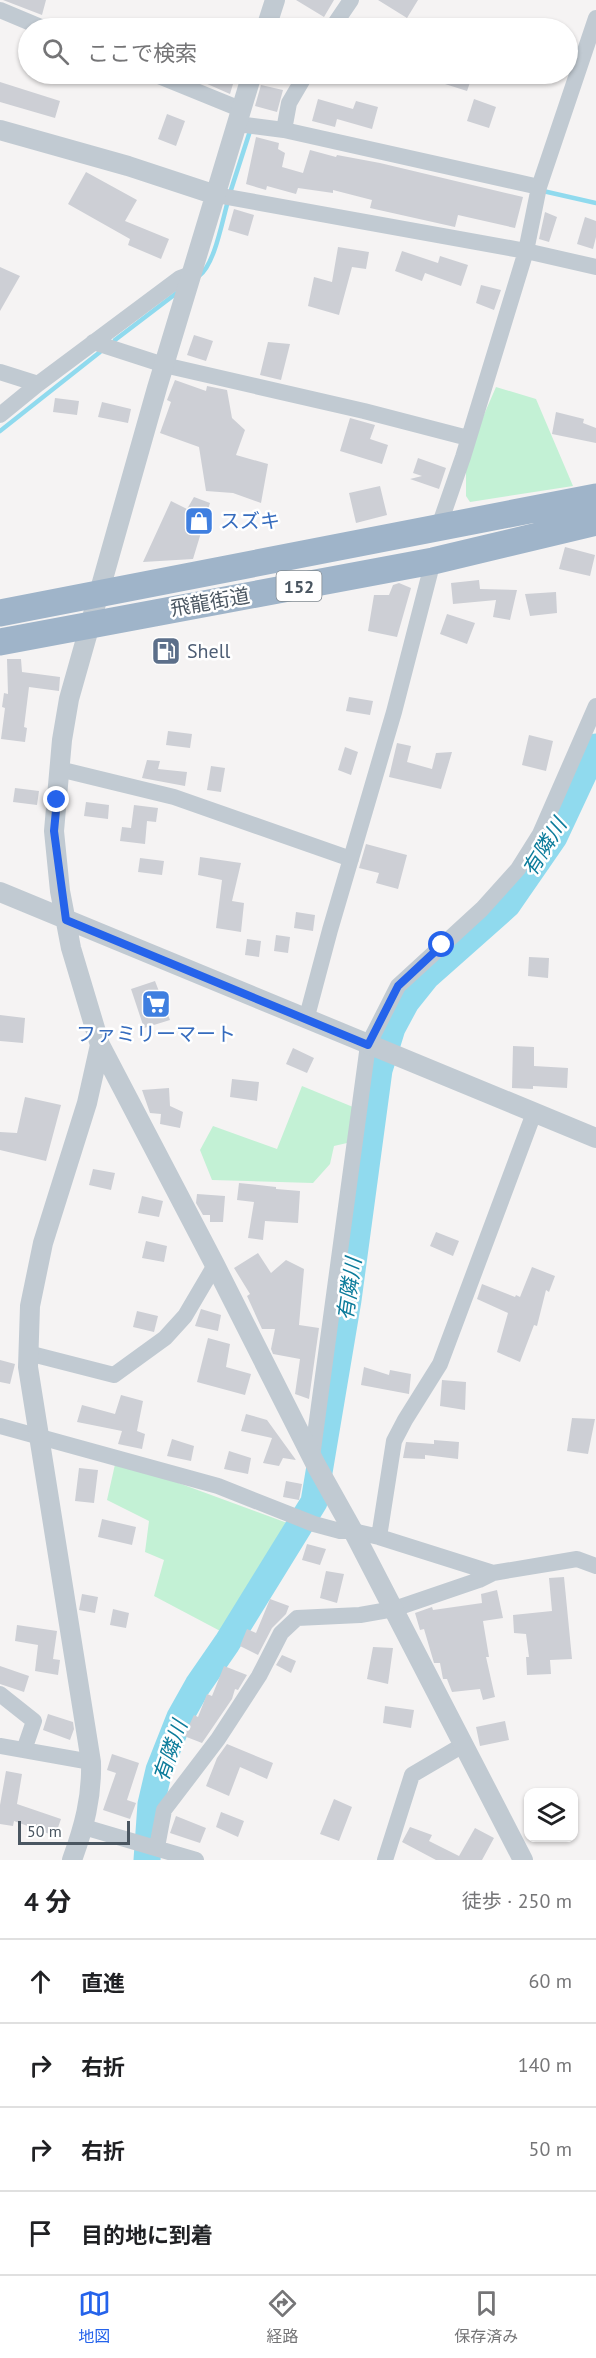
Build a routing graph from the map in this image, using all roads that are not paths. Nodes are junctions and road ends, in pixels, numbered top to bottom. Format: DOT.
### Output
graph roads {
  1 [pos="1,0"];
  2 [pos="275,0"];
  3 [pos="351,0"];
  4 [pos="0,5"];
  5 [pos="0,10"];
  6 [pos="19,18"];
  7 [pos="269,18"];
  8 [pos="339,18"];
  9 [pos="596,18"];
  10 [pos="578,71"];
  11 [pos="174,84"];
  12 [pos="249,84"];
  13 [pos="300,84"];
  14 [pos="574,84"];
  15 [pos="239,117"];
  16 [pos="0,130"];
  17 [pos="284,130"];
  18 [pos="539,187"];
  19 [pos="216,195"];
  20 [pos="526,251"];
  21 [pos="596,267"];
  22 [pos="191,274"];
  23 [pos="93,342"];
  24 [pos="164,365"];
  25 [pos="0,372"];
  26 [pos="38,384"];
  27 [pos="0,415"];
  28 [pos="468,438"];
  29 [pos="596,497"];
  30 [pos="596,522"];
  31 [pos="438,529"];
  32 [pos="433,561"];
  33 [pos="98,593"];
  34 [pos="0,613"];
  35 [pos="89,624"];
  36 [pos="0,642"];
  37 [pos="596,706"];
  38 [pos="59,769"];
  39 [pos="351,859"];
  40 [pos="0,892"];
  41 [pos="66,920"];
  42 [pos="306,1020"];
  43 [pos="100,1045"];
  44 [pos="371,1046"];
  45 [pos="534,1113"];
  46 [pos="596,1138"];
  47 [pos="215,1265"];
  48 [pos="28,1353"];
  49 [pos="0,1426"];
  50 [pos="38,1436"];
  51 [pos="314,1461"];
  52 [pos="353,1531"];
  53 [pos="379,1537"];
  54 [pos="596,1566"];
  55 [pos="493,1572"];
  56 [pos="394,1609"];
  57 [pos="0,1694"];
  58 [pos="464,1745"];
  59 [pos="0,1746"];
  60 [pos="24,1750"];
  61 [pos="91,1762"];
  62 [pos="84,1827"];
  63 [pos="149,1845"];
  64 [pos="72,1860"];
  65 [pos="196,1860"];
  66 [pos="385,1860"];
  67 [pos="523,1860"];
  1 -- 4 [label="street"];
  2 -- 7 [label="street"];
  3 -- 8 [label="street"];
  5 -- 6 [label="street"];
  9 -- 10 [label="street"];
  11 -- 15 [label="street"];
  12 -- 15 [label="street"];
  13 -- 17 [label="street"];
  14 -- 18 [label="street"];
  15 -- 17 [label="street"];
  15 -- 19 [label="street"];
  16 -- 19 [label="street"];
  17 -- 18 [label="street"];
  18 -- 20 [label="street"];
  19 -- 20 [label="street"];
  19 -- 22 [label="street"];
  20 -- 21 [label="street"];
  20 -- 28 [label="street"];
  22 -- 23 [label="street"];
  22 -- 24 [label="street"];
  23 -- 24 [label="street"];
  23 -- 26 [label="street"];
  24 -- 28 [label="street"];
  24 -- 33 [label="street"];
  25 -- 26 [label="street"];
  26 -- 27 [label="street"];
  28 -- 31 [label="street"];
  29 -- 31 [label="highway, 飛龍街道 / 152"];
  30 -- 32 [label="highway, 飛龍街道 / 152"];
  31 -- 33 [label="highway, 飛龍街道 / 152"];
  32 -- 35 [label="highway, 飛龍街道 / 152"];
  32 -- 39 [label="street"];
  33 -- 34 [label="highway, 飛龍街道 / 152"];
  33 -- 35 [label="street"];
  35 -- 36 [label="highway, 飛龍街道 / 152"];
  35 -- 38 [label="street"];
  37 -- 44 [label="street"];
  38 -- 39 [label="street"];
  38 -- 41 [label="street"];
  39 -- 42 [label="street"];
  40 -- 41 [label="street"];
  41 -- 42 [label="street"];
  41 -- 43 [label="street"];
  42 -- 44 [label="street"];
  43 -- 47 [label="street"];
  43 -- 48 [label="street"];
  44 -- 45 [label="street"];
  44 -- 51 [label="street"];
  45 -- 46 [label="street"];
  45 -- 53 [label="street"];
  47 -- 48 [label="street"];
  47 -- 51 [label="street"];
  48 -- 50 [label="street"];
  49 -- 50 [label="street"];
  50 -- 52 [label="street"];
  50 -- 61 [label="street"];
  51 -- 52 [label="street"];
  52 -- 53 [label="street"];
  52 -- 56 [label="street"];
  53 -- 55 [label="street"];
  54 -- 55 [label="street"];
  55 -- 56 [label="street"];
  56 -- 58 [label="street"];
  56 -- 63 [label="street"];
  57 -- 60 [label="street"];
  58 -- 66 [label="street"];
  58 -- 67 [label="street"];
  59 -- 60 [label="street"];
  60 -- 61 [label="street"];
  61 -- 62 [label="street"];
  62 -- 63 [label="street"];
  62 -- 64 [label="street"];
  63 -- 65 [label="street"];
}
